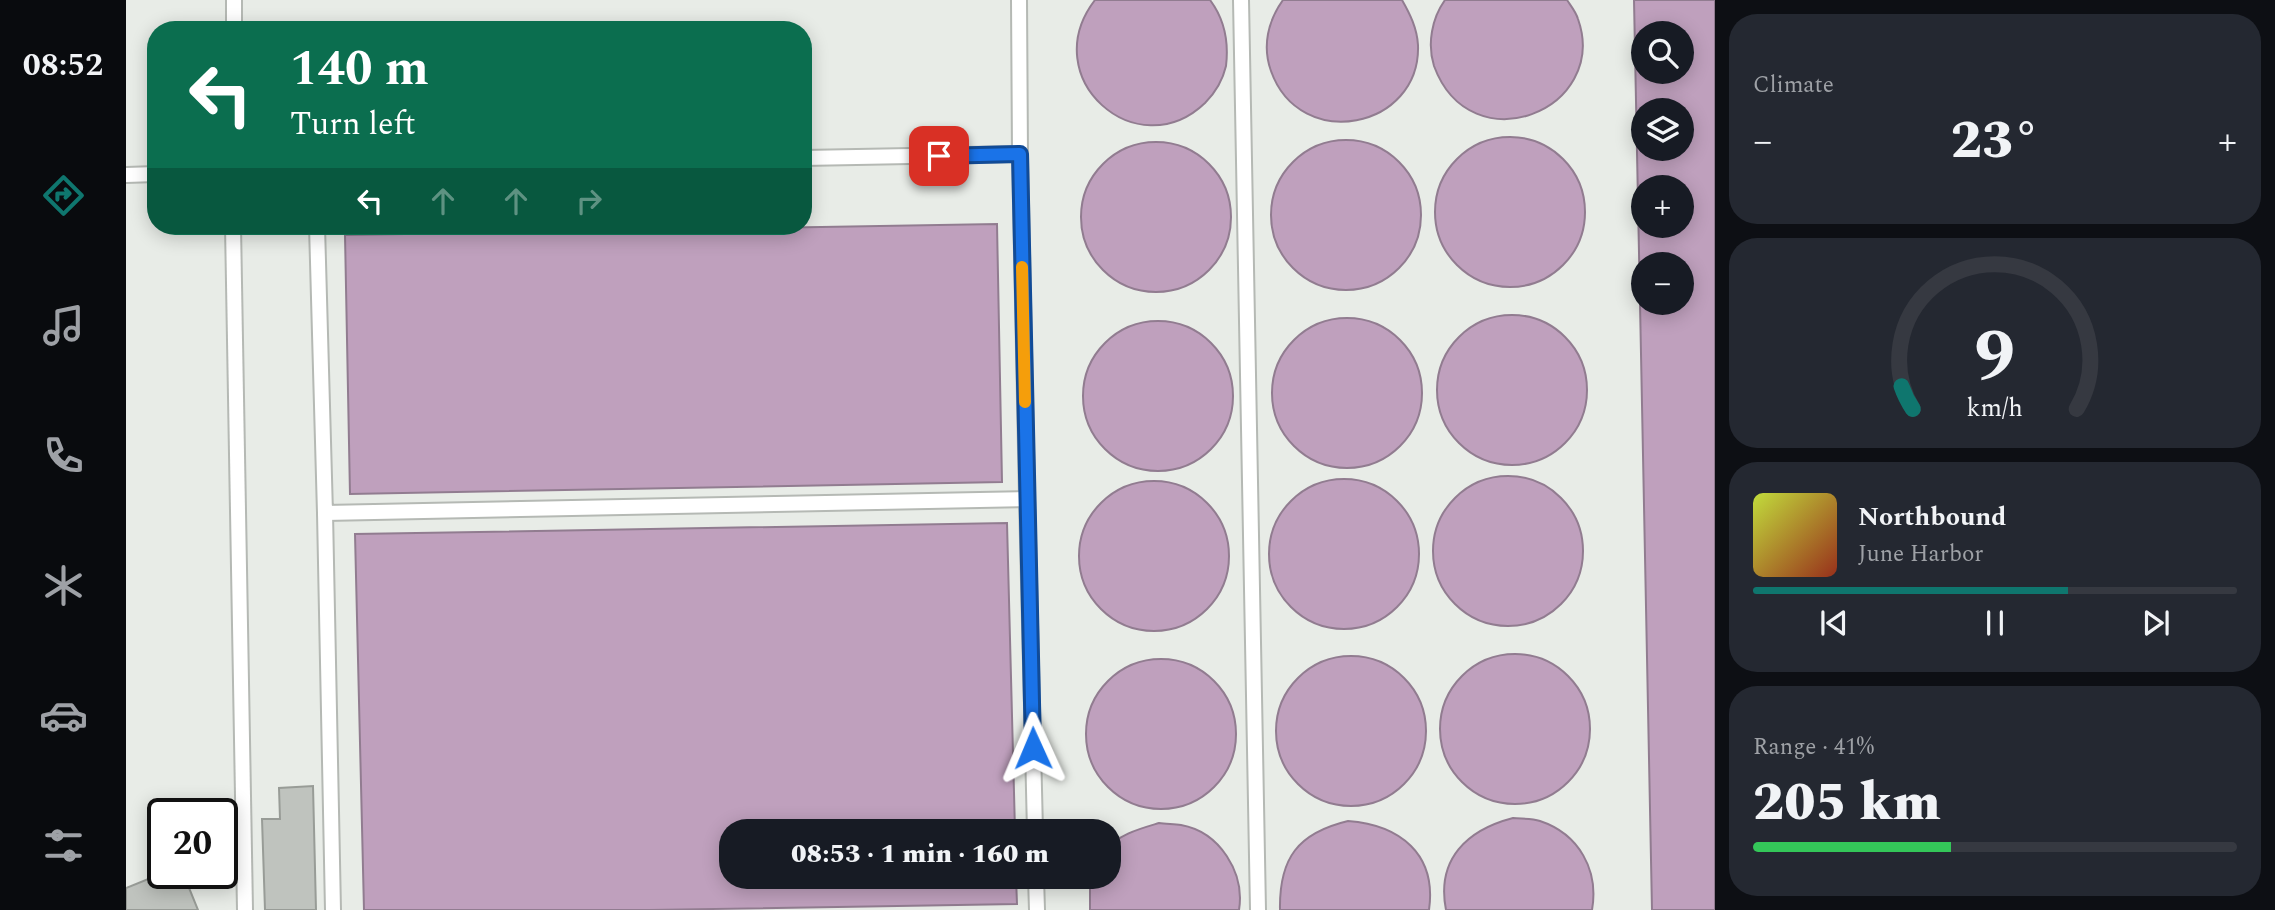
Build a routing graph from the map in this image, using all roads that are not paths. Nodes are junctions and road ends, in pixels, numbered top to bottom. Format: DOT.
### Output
graph roads {
  1 [pos="234,0"];
  2 [pos="1019,0"];
  3 [pos="1241,0"];
  4 [pos="234,21"];
  5 [pos="1020,154"];
  6 [pos="812,158"];
  7 [pos="147,174"];
  8 [pos="126,175"];
  9 [pos="233,235"];
  10 [pos="317,235"];
  11 [pos="1027,499"];
  12 [pos="325,513"];
  13 [pos="1035,819"];
  14 [pos="1036,889"];
  15 [pos="245,910"];
  16 [pos="333,910"];
  17 [pos="1037,910"];
  18 [pos="1258,910"];
  1 -- 4 [label="lane"];
  2 -- 5 [label="lane"];
  3 -- 18 [label="lane"];
  5 -- 6 [label="lane"];
  5 -- 11 [label="lane"];
  7 -- 8 [label="lane"];
  9 -- 15 [label="lane"];
  10 -- 12 [label="lane"];
  11 -- 12 [label="lane"];
  11 -- 13 [label="lane"];
  12 -- 16 [label="lane"];
  14 -- 17 [label="lane"];
}
